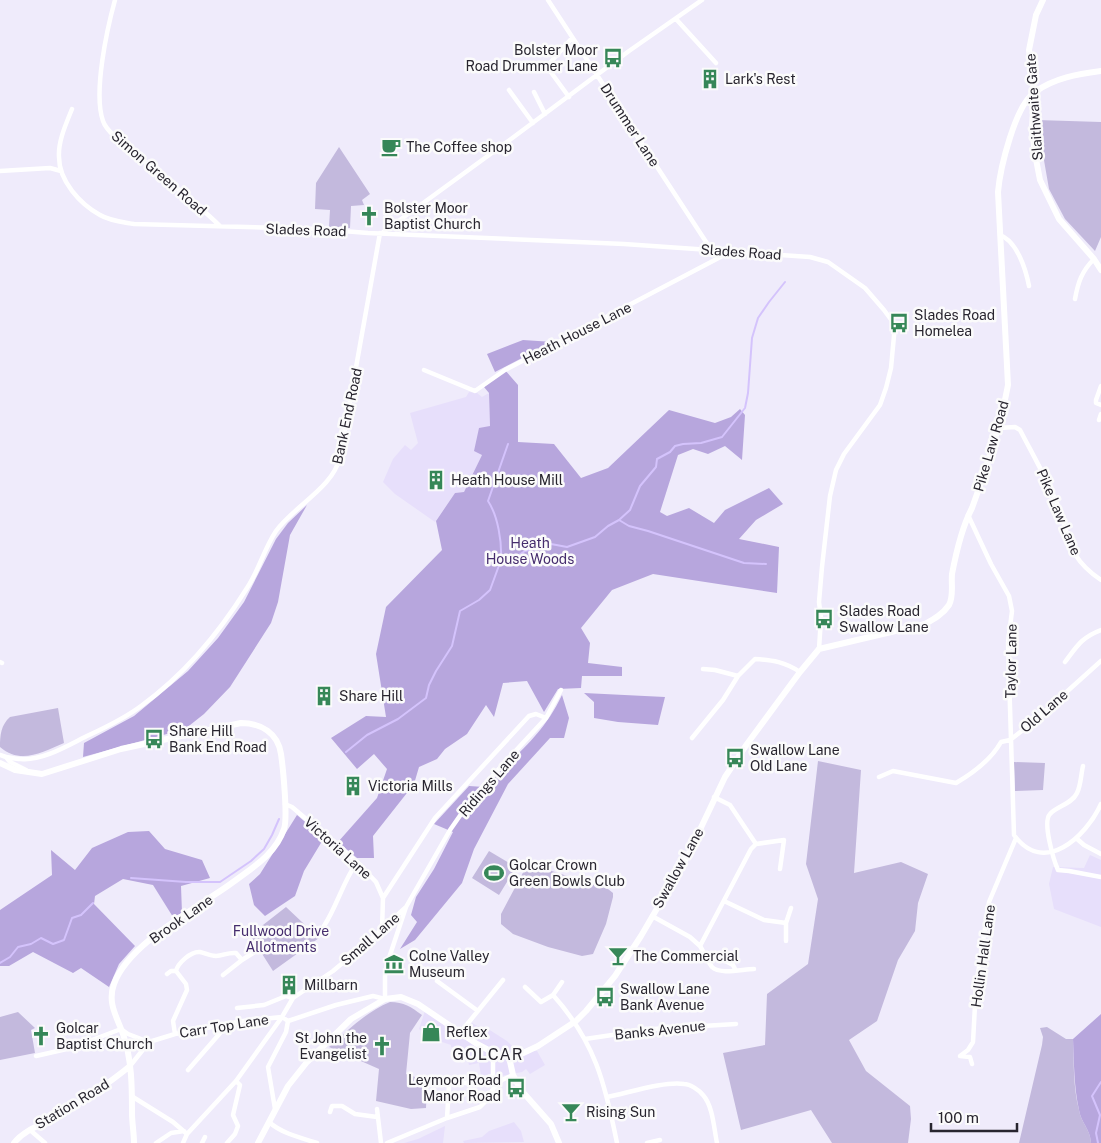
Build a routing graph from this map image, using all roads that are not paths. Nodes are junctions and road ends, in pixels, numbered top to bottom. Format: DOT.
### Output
graph roads {
  1 [pos="115,0"];
  2 [pos="548,0"];
  3 [pos="702,0"];
  4 [pos="1043,0"];
  5 [pos="676,19"];
  6 [pos="572,38"];
  7 [pos="716,63"];
  8 [pos="1101,71"];
  9 [pos="597,75"];
  10 [pos="509,90"];
  11 [pos="534,92"];
  12 [pos="1034,92"];
  13 [pos="569,96"];
  14 [pos="72,109"];
  15 [pos="545,114"];
  16 [pos="533,123"];
  17 [pos="0,171"];
  18 [pos="61,171"];
  19 [pos="220,226"];
  20 [pos="380,233"];
  21 [pos="1000,235"];
  22 [pos="712,250"];
  23 [pos="731,252"];
  24 [pos="1094,259"];
  25 [pos="1101,270"];
  26 [pos="1029,286"];
  27 [pos="1075,299"];
  28 [pos="424,370"];
  29 [pos="1101,386"];
  30 [pos="1101,405"];
  31 [pos="1101,414"];
  32 [pos="1099,420"];
  33 [pos="999,428"];
  34 [pos="968,515"];
  35 [pos="1101,580"];
  36 [pos="1101,630"];
  37 [pos="819,649"];
  38 [pos="1101,661"];
  39 [pos="1065,662"];
  40 [pos="703,669"];
  41 [pos="800,672"];
  42 [pos="738,676"];
  43 [pos="561,690"];
  44 [pos="546,718"];
  45 [pos="692,738"];
  46 [pos="1010,740"];
  47 [pos="2,754"];
  48 [pos="0,763"];
  49 [pos="1083,766"];
  50 [pos="32,773"];
  51 [pos="879,777"];
  52 [pos="714,797"];
  53 [pos="284,804"];
  54 [pos="1101,804"];
  55 [pos="1099,815"];
  56 [pos="1016,838"];
  57 [pos="1076,838"];
  58 [pos="756,844"];
  59 [pos="1053,853"];
  60 [pos="1101,854"];
  61 [pos="356,862"];
  62 [pos="780,868"];
  63 [pos="1101,878"];
  64 [pos="383,898"];
  65 [pos="724,901"];
  66 [pos="406,907"];
  67 [pos="791,908"];
  68 [pos="652,916"];
  69 [pos="786,923"];
  70 [pos="324,926"];
  71 [pos="382,930"];
  72 [pos="786,941"];
  73 [pos="700,946"];
  74 [pos="253,953"];
  75 [pos="720,958"];
  76 [pos="242,960"];
  77 [pos="754,969"];
  78 [pos="735,970"];
  79 [pos="176,971"];
  80 [pos="167,974"];
  81 [pos="223,975"];
  82 [pos="503,980"];
  83 [pos="437,981"];
  84 [pos="562,982"];
  85 [pos="526,986"];
  86 [pos="553,995"];
  87 [pos="292,998"];
  88 [pos="385,999"];
  89 [pos="237,1008"];
  90 [pos="478,1011"];
  91 [pos="282,1017"];
  92 [pos="288,1021"];
  93 [pos="576,1021"];
  94 [pos="228,1024"];
  95 [pos="736,1024"];
  96 [pos="121,1029"];
  97 [pos="460,1033"];
  98 [pos="175,1034"];
  99 [pos="585,1039"];
  100 [pos="149,1042"];
  101 [pos="36,1056"];
  102 [pos="509,1057"];
  103 [pos="493,1060"];
  104 [pos="972,1064"];
  105 [pos="130,1066"];
  106 [pos="188,1070"];
  107 [pos="513,1075"];
  108 [pos="493,1076"];
  109 [pos="236,1081"];
  110 [pos="455,1083"];
  111 [pos="497,1085"];
  112 [pos="449,1086"];
  113 [pos="133,1096"];
  114 [pos="607,1097"];
  115 [pos="275,1109"];
  116 [pos="377,1109"];
  117 [pos="330,1112"];
  118 [pos="377,1117"];
  119 [pos="447,1118"];
  120 [pos="269,1122"];
  121 [pos="30,1130"];
  122 [pos="185,1133"];
  123 [pos="205,1137"];
  124 [pos="660,1140"];
  125 [pos="14,1143"];
  126 [pos="44,1143"];
  127 [pos="134,1143"];
  128 [pos="156,1143"];
  129 [pos="183,1143"];
  130 [pos="202,1143"];
  131 [pos="227,1143"];
  132 [pos="258,1143"];
  133 [pos="317,1143"];
  134 [pos="381,1143"];
  135 [pos="388,1143"];
  136 [pos="559,1143"];
  137 [pos="617,1143"];
  138 [pos="647,1143"];
  139 [pos="717,1143"];
  1 -- 19 [label="street, Simon Green Road"];
  2 -- 6 [label="street, Drummer Lane"];
  3 -- 5 [label="street"];
  4 -- 12 [label="street, Slaithwaite Gate"];
  5 -- 7 [label="street"];
  5 -- 9 [label="street"];
  6 -- 9 [label="street, Drummer Lane"];
  6 -- 13 [label="street"];
  8 -- 12 [label="street"];
  9 -- 13 [label="street"];
  9 -- 22 [label="street, Drummer Lane"];
  10 -- 16 [label="street"];
  11 -- 15 [label="street"];
  12 -- 21 [label="street, Pike Law Road"];
  12 -- 24 [label="street, Slaithwaite Gate"];
  13 -- 15 [label="street"];
  14 -- 18 [label="street"];
  15 -- 16 [label="street"];
  16 -- 20 [label="street"];
  17 -- 18 [label="street"];
  18 -- 19 [label="street, Slades Road"];
  19 -- 20 [label="street, Slades Road"];
  20 -- 22 [label="street, Slades Road"];
  20 -- 47 [label="street, Bank End Road"];
  21 -- 26 [label="street"];
  21 -- 33 [label="street, Pike Law Road"];
  22 -- 23 [label="street, Slades Road"];
  23 -- 28 [label="street, Heath House Lane"];
  23 -- 37 [label="street, Slades Road"];
  24 -- 25 [label="street, Slaithwaite Gate"];
  24 -- 27 [label="street"];
  29 -- 30 [label="street"];
  31 -- 32 [label="street"];
  33 -- 34 [label="street, Pike Law Road"];
  33 -- 35 [label="street, Pike Law Lane"];
  34 -- 37 [label="street, Pike Law Road"];
  34 -- 46 [label="street, Taylor Lane"];
  36 -- 39 [label="street"];
  37 -- 41 [label="street, Swallow Lane"];
  38 -- 46 [label="street, Old Lane"];
  40 -- 42 [label="street"];
  41 -- 42 [label="street"];
  41 -- 52 [label="street, Swallow Lane"];
  42 -- 45 [label="street"];
  43 -- 44 [label="street, Ridings Lane"];
  44 -- 64 [label="street"];
  44 -- 66 [label="street, Ridings Lane"];
  46 -- 51 [label="street, Old Lane"];
  46 -- 56 [label="street, Taylor Lane"];
  47 -- 50 [label="street"];
  48 -- 50 [label="street"];
  49 -- 59 [label="street"];
  50 -- 53 [label="street"];
  52 -- 58 [label="street"];
  52 -- 68 [label="street, Swallow Lane"];
  53 -- 61 [label="street, Victoria Lane"];
  53 -- 96 [label="street, Brook Lane"];
  54 -- 55 [label="street"];
  55 -- 57 [label="street"];
  56 -- 59 [label="street"];
  56 -- 104 [label="street, Hollin Hall Lane"];
  57 -- 59 [label="street"];
  57 -- 60 [label="street"];
  58 -- 62 [label="street"];
  58 -- 65 [label="street"];
  59 -- 63 [label="street"];
  61 -- 64 [label="street, Victoria Lane"];
  61 -- 70 [label="street"];
  64 -- 71 [label="street"];
  65 -- 69 [label="street"];
  65 -- 73 [label="street"];
  66 -- 71 [label="street, Small Lane"];
  66 -- 88 [label="street"];
  67 -- 69 [label="street"];
  68 -- 73 [label="street"];
  68 -- 93 [label="street, Swallow Lane"];
  69 -- 72 [label="street"];
  71 -- 87 [label="street, Small Lane"];
  73 -- 78 [label="street"];
  74 -- 76 [label="street"];
  75 -- 78 [label="street"];
  76 -- 79 [label="street"];
  76 -- 81 [label="street"];
  77 -- 78 [label="street"];
  79 -- 80 [label="street"];
  79 -- 98 [label="street"];
  82 -- 90 [label="street"];
  83 -- 90 [label="street"];
  84 -- 86 [label="street"];
  85 -- 86 [label="street"];
  86 -- 93 [label="street"];
  87 -- 89 [label="street"];
  87 -- 91 [label="street"];
  88 -- 92 [label="street, Carr Top Lane"];
  88 -- 97 [label="street"];
  88 -- 115 [label="street"];
  90 -- 97 [label="street"];
  91 -- 92 [label="street, Carr Top Lane"];
  91 -- 94 [label="street, Carr Top Lane"];
  91 -- 109 [label="street"];
  92 -- 115 [label="street"];
  93 -- 99 [label="street"];
  93 -- 102 [label="street, Swallow Lane"];
  94 -- 98 [label="street, Carr Top Lane"];
  94 -- 106 [label="street"];
  95 -- 99 [label="street, Banks Avenue"];
  96 -- 100 [label="street"];
  96 -- 101 [label="street"];
  96 -- 105 [label="street, Brook Lane"];
  97 -- 102 [label="street"];
  98 -- 100 [label="street, Carr Top Lane"];
  99 -- 114 [label="street"];
  100 -- 105 [label="street"];
  102 -- 107 [label="street"];
  103 -- 108 [label="street"];
  105 -- 113 [label="street, Brook Lane"];
  105 -- 121 [label="street, Station Road"];
  107 -- 111 [label="street"];
  107 -- 136 [label="street"];
  108 -- 110 [label="street"];
  108 -- 111 [label="street"];
  109 -- 122 [label="street"];
  109 -- 131 [label="street"];
  111 -- 119 [label="street"];
  112 -- 119 [label="street"];
  113 -- 122 [label="street"];
  113 -- 127 [label="street, Brook Lane"];
  114 -- 137 [label="street"];
  114 -- 139 [label="street"];
  115 -- 120 [label="street"];
  116 -- 118 [label="street"];
  117 -- 118 [label="street"];
  118 -- 134 [label="street"];
  119 -- 135 [label="street"];
  120 -- 132 [label="street"];
  120 -- 133 [label="street"];
  121 -- 125 [label="street, Station Road"];
  121 -- 126 [label="street"];
  122 -- 128 [label="street"];
  122 -- 129 [label="street"];
  123 -- 130 [label="street"];
  124 -- 138 [label="street"];
}
